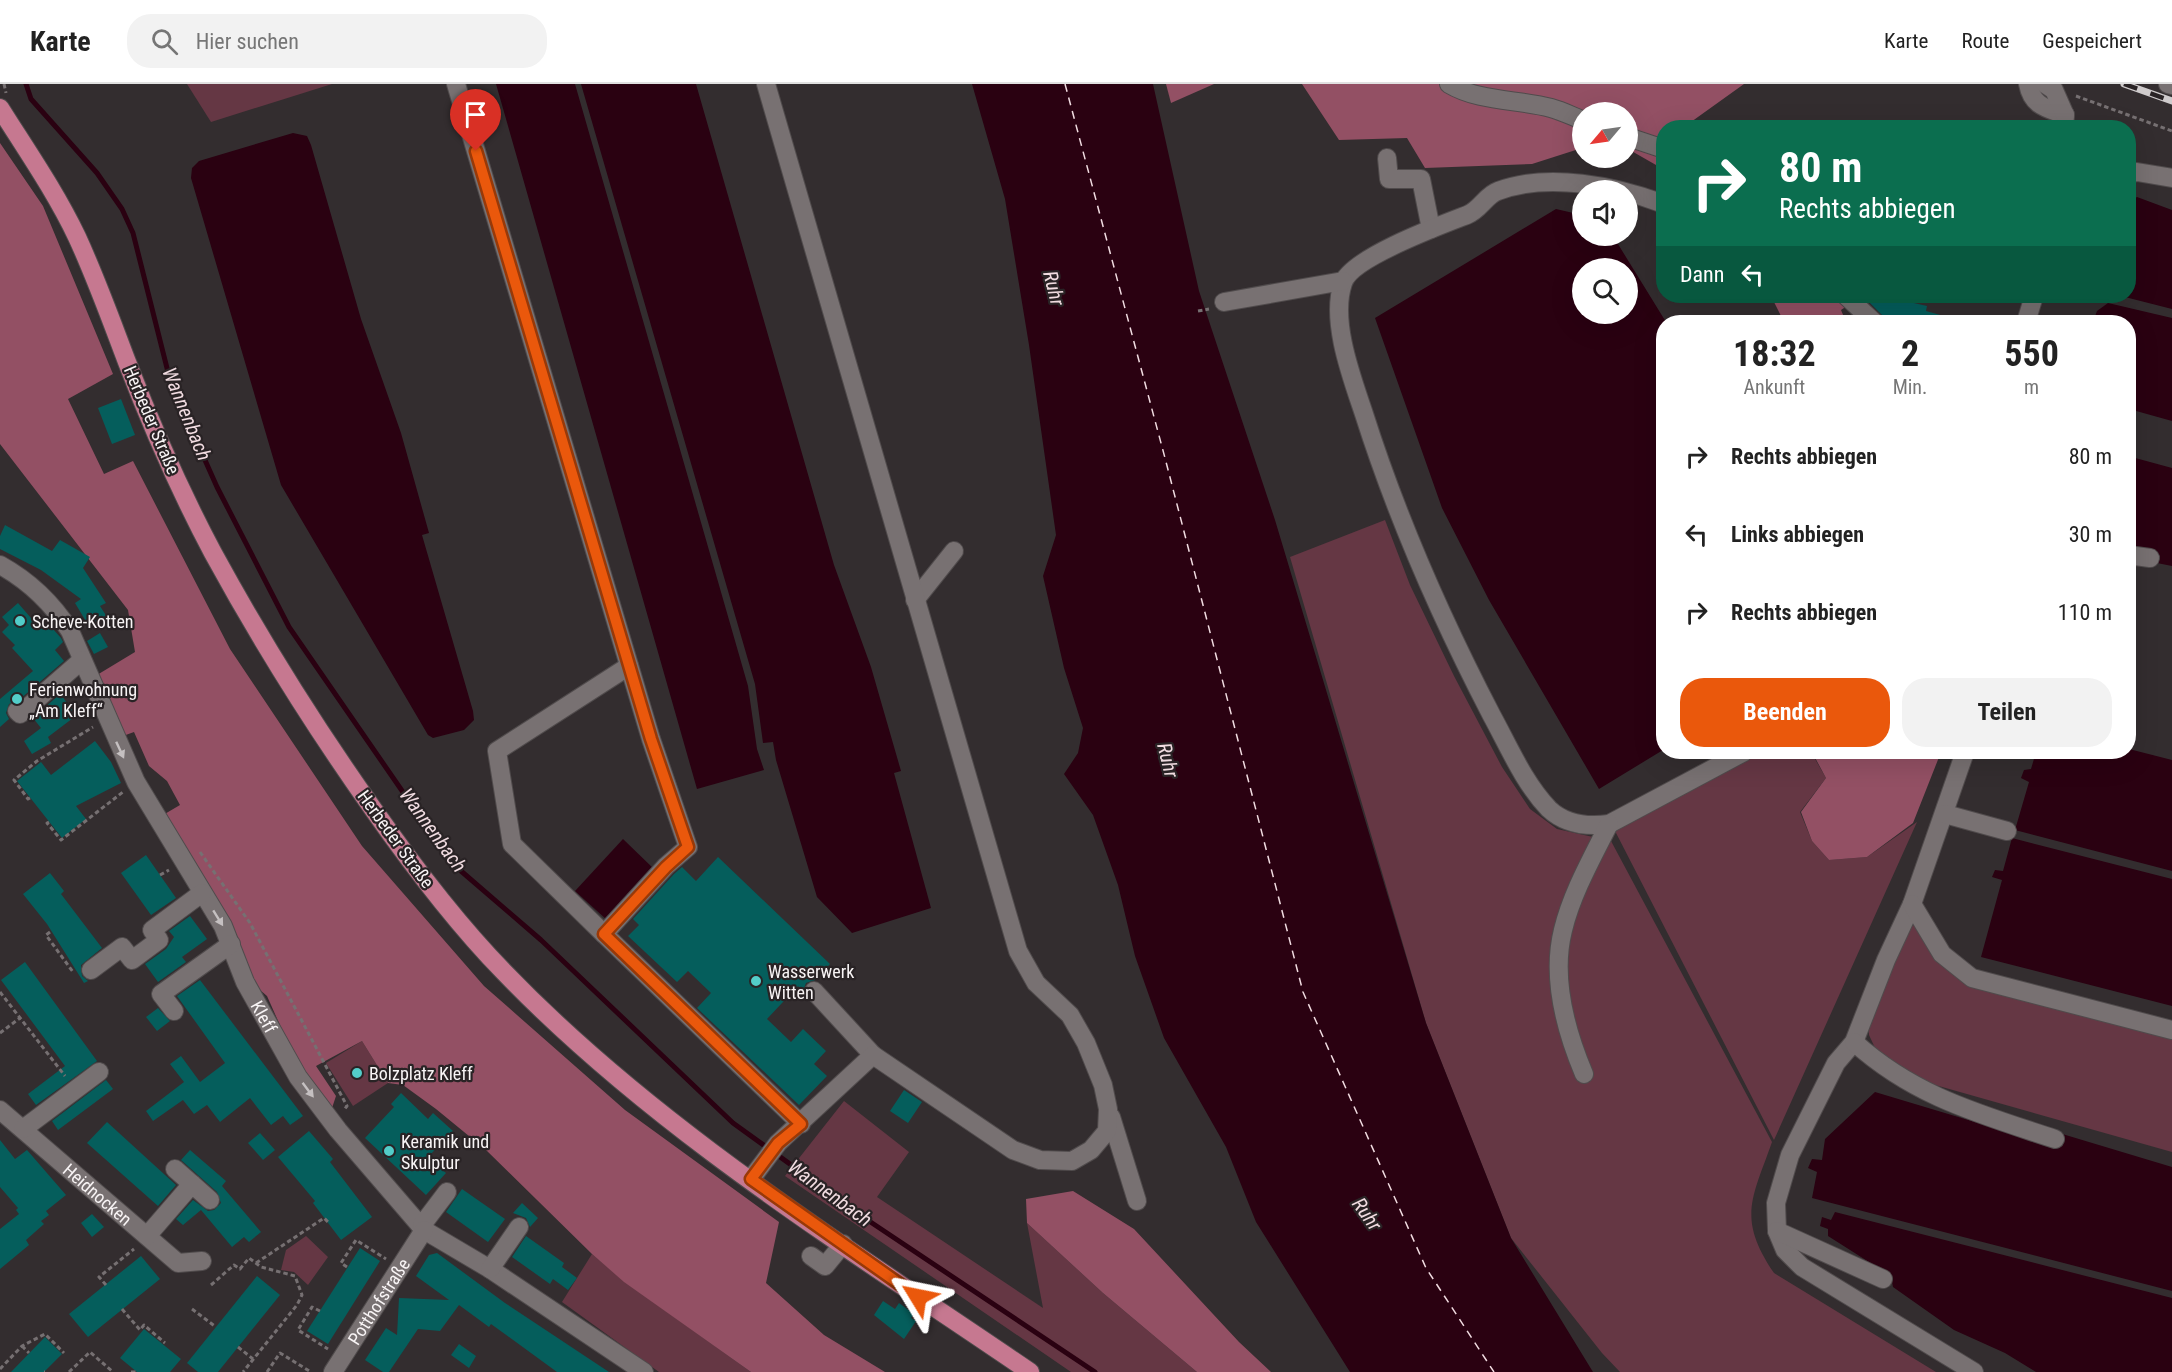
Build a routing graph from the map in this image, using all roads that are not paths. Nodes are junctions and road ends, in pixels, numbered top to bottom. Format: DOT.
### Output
graph roads {
  1 [pos="456,84"];
  2 [pos="766,84"];
  3 [pos="1449,84"];
  4 [pos="2028,84"];
  5 [pos="2049,87"];
  6 [pos="0,108"];
  7 [pos="1572,116"];
  8 [pos="2062,120"];
  9 [pos="2064,120"];
  10 [pos="1638,140"];
  11 [pos="1656,146"];
  12 [pos="1387,158"];
  13 [pos="2136,172"];
  14 [pos="2172,178"];
  15 [pos="1656,201"];
  16 [pos="1431,228"];
  17 [pos="1343,281"];
  18 [pos="1224,302"];
  19 [pos="1854,303"];
  20 [pos="1866,315"];
  21 [pos="954,551"];
  22 [pos="2136,556"];
  23 [pos="2150,558"];
  24 [pos="0,565"];
  25 [pos="915,600"];
  26 [pos="82,660"];
  27 [pos="629,666"];
  28 [pos="17,711"];
  29 [pos="1731,759"];
  30 [pos="1963,759"];
  31 [pos="1945,814"];
  32 [pos="1609,824"];
  33 [pos="2007,831"];
  34 [pos="202,893"];
  35 [pos="1912,904"];
  36 [pos="604,934"];
  37 [pos="231,944"];
  38 [pos="91,970"];
  39 [pos="814,991"];
  40 [pos="174,1011"];
  41 [pos="2172,1030"];
  42 [pos="1854,1042"];
  43 [pos="873,1055"];
  44 [pos="99,1072"];
  45 [pos="1584,1074"];
  46 [pos="1108,1109"];
  47 [pos="0,1110"];
  48 [pos="801,1124"];
  49 [pos="23,1129"];
  50 [pos="2055,1139"];
  51 [pos="174,1169"];
  52 [pos="751,1179"];
  53 [pos="192,1184"];
  54 [pos="447,1192"];
  55 [pos="210,1200"];
  56 [pos="1137,1201"];
  57 [pos="519,1227"];
  58 [pos="423,1228"];
  59 [pos="1776,1231"];
  60 [pos="147,1236"];
  61 [pos="843,1244"];
  62 [pos="811,1256"];
  63 [pos="202,1261"];
  64 [pos="490,1269"];
  65 [pos="1883,1279"];
  66 [pos="338,1365"];
  67 [pos="644,1372"];
  68 [pos="1030,1372"];
  69 [pos="1974,1372"];
  1 -- 27 [label="street"];
  2 -- 25 [label="street"];
  3 -- 7 [label="street"];
  4 -- 8 [label="street"];
  5 -- 9 [label="street"];
  6 -- 52 [label="main road, Herbeder Straße"];
  10 -- 11 [label="street"];
  12 -- 16 [label="street"];
  13 -- 14 [label="street"];
  15 -- 16 [label="street"];
  16 -- 17 [label="street"];
  17 -- 18 [label="street"];
  17 -- 32 [label="street"];
  19 -- 20 [label="street"];
  21 -- 25 [label="street"];
  22 -- 23 [label="street"];
  24 -- 26 [label="street, Kleff"];
  25 -- 46 [label="street"];
  26 -- 28 [label="street"];
  26 -- 34 [label="street, Kleff, one-way"];
  27 -- 36 [label="street"];
  27 -- 36 [label="street"];
  29 -- 32 [label="street"];
  30 -- 31 [label="street"];
  31 -- 33 [label="street"];
  31 -- 35 [label="street"];
  32 -- 45 [label="street"];
  34 -- 37 [label="street, Kleff, one-way"];
  34 -- 38 [label="street"];
  35 -- 41 [label="street"];
  35 -- 42 [label="street"];
  36 -- 48 [label="street"];
  37 -- 40 [label="street"];
  37 -- 58 [label="street, Kleff, one-way"];
  39 -- 43 [label="street"];
  42 -- 50 [label="street"];
  42 -- 59 [label="street"];
  43 -- 46 [label="street"];
  43 -- 48 [label="street"];
  44 -- 49 [label="street"];
  46 -- 56 [label="street"];
  47 -- 49 [label="street, Heidnocken"];
  48 -- 52 [label="street"];
  49 -- 60 [label="street, Heidnocken"];
  51 -- 53 [label="street"];
  52 -- 61 [label="main road, Herbeder Straße"];
  53 -- 55 [label="street"];
  53 -- 60 [label="street"];
  54 -- 58 [label="street, Potthofstraße"];
  57 -- 64 [label="street"];
  58 -- 64 [label="street, Kleff"];
  58 -- 66 [label="street, Potthofstraße"];
  59 -- 65 [label="street"];
  59 -- 69 [label="street"];
  60 -- 63 [label="street, Heidnocken"];
  61 -- 62 [label="street"];
  61 -- 68 [label="main road, Herbeder Straße"];
  64 -- 67 [label="street, Kleff"];
}
